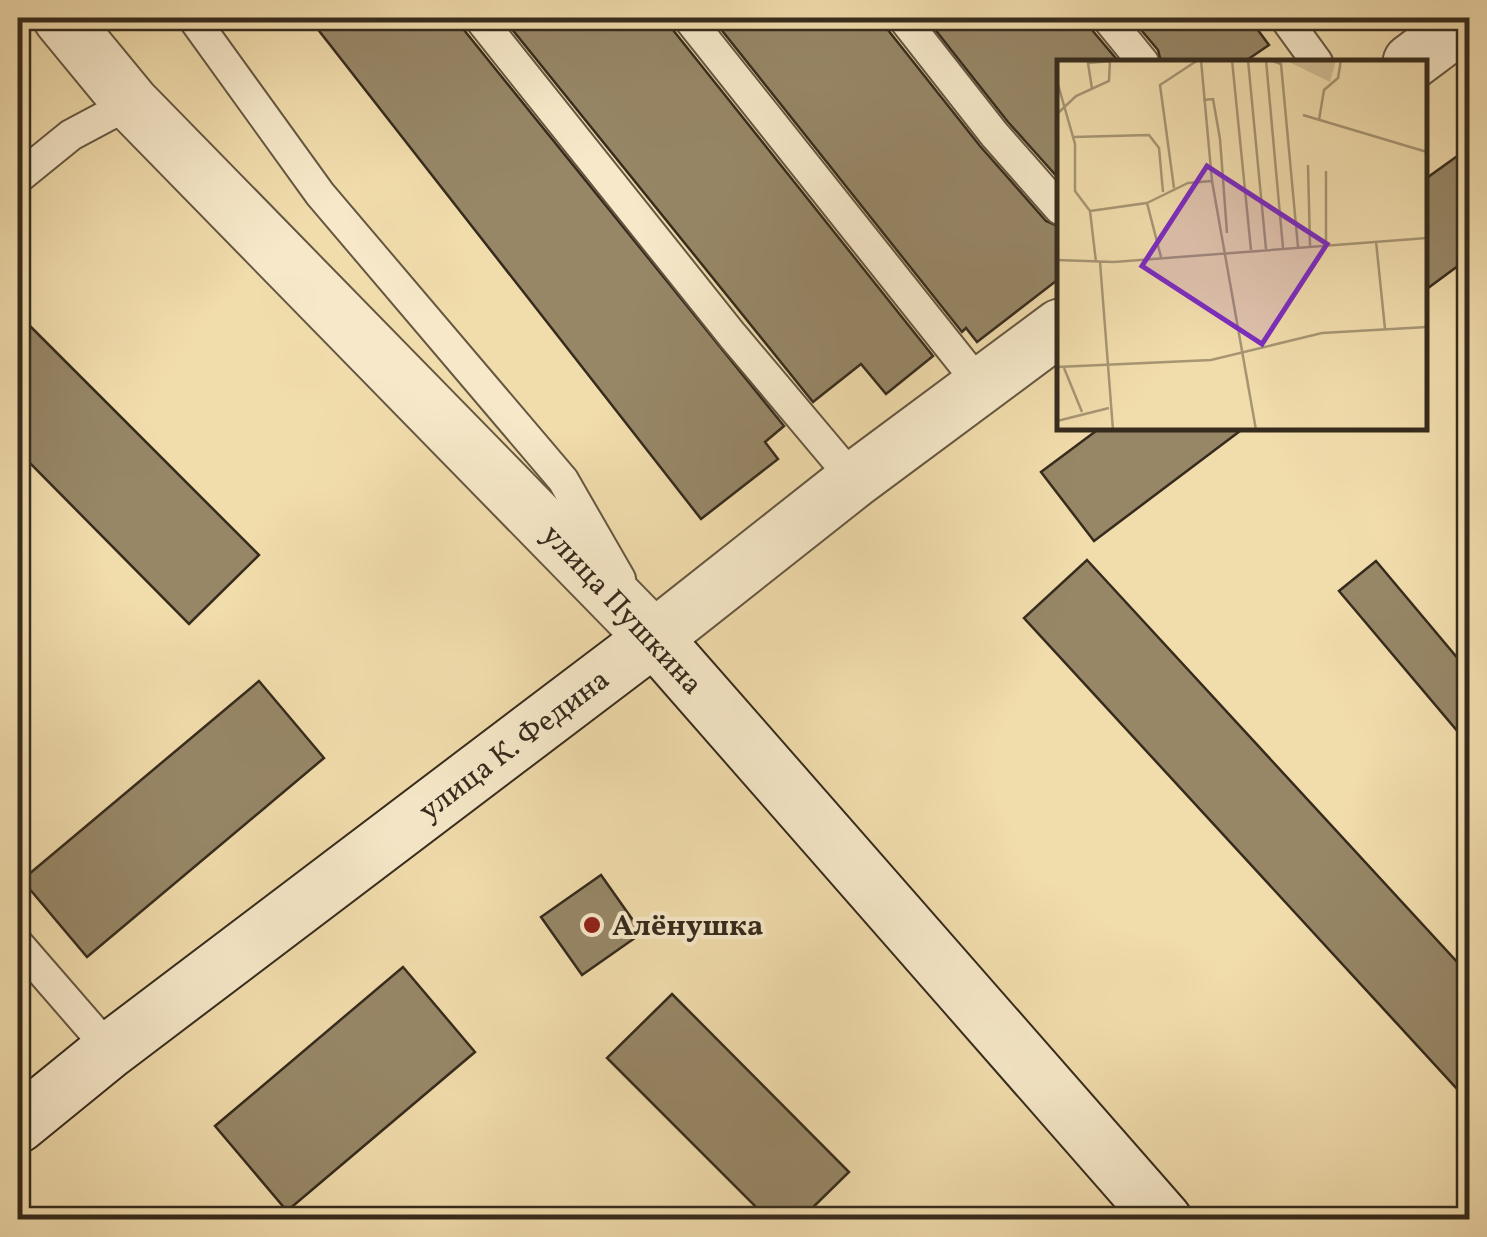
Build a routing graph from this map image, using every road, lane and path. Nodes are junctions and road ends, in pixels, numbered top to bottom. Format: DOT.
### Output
graph roads {
  1 [pos="61,18"];
  2 [pos="192,18"];
  3 [pos="480,18"];
  4 [pos="688,18"];
  5 [pos="903,18"];
  6 [pos="1106,18"];
  7 [pos="1285,18"];
  8 [pos="1470,18"];
  9 [pos="1141,60"];
  10 [pos="1316,60"];
  11 [pos="1414,60"];
  12 [pos="131,104"];
  13 [pos="18,178"];
  14 [pos="1057,206"];
  15 [pos="1057,328"];
  16 [pos="980,386"];
  17 [pos="854,480"];
  18 [pos="654,638"];
  19 [pos="18,944"];
  20 [pos="110,1050"];
  21 [pos="18,1125"];
  22 [pos="1164,1220"];
  1 -- 12 [label="street, улица Пушкина"];
  2 -- 18 [label="lane"];
  3 -- 17 [label="lane"];
  4 -- 16 [label="lane"];
  5 -- 14 [label="lane"];
  6 -- 9 [label="lane"];
  7 -- 10 [label="lane"];
  8 -- 11 [label="street"];
  12 -- 13 [label="lane"];
  12 -- 18 [label="street, улица Пушкина"];
  15 -- 16 [label="street, улица К. Федина"];
  16 -- 17 [label="street, улица К. Федина"];
  17 -- 18 [label="street, улица К. Федина"];
  18 -- 20 [label="street, улица К. Федина"];
  18 -- 22 [label="street, улица Пушкина"];
  19 -- 20 [label="lane"];
  20 -- 21 [label="street, улица К. Федина"];
}
